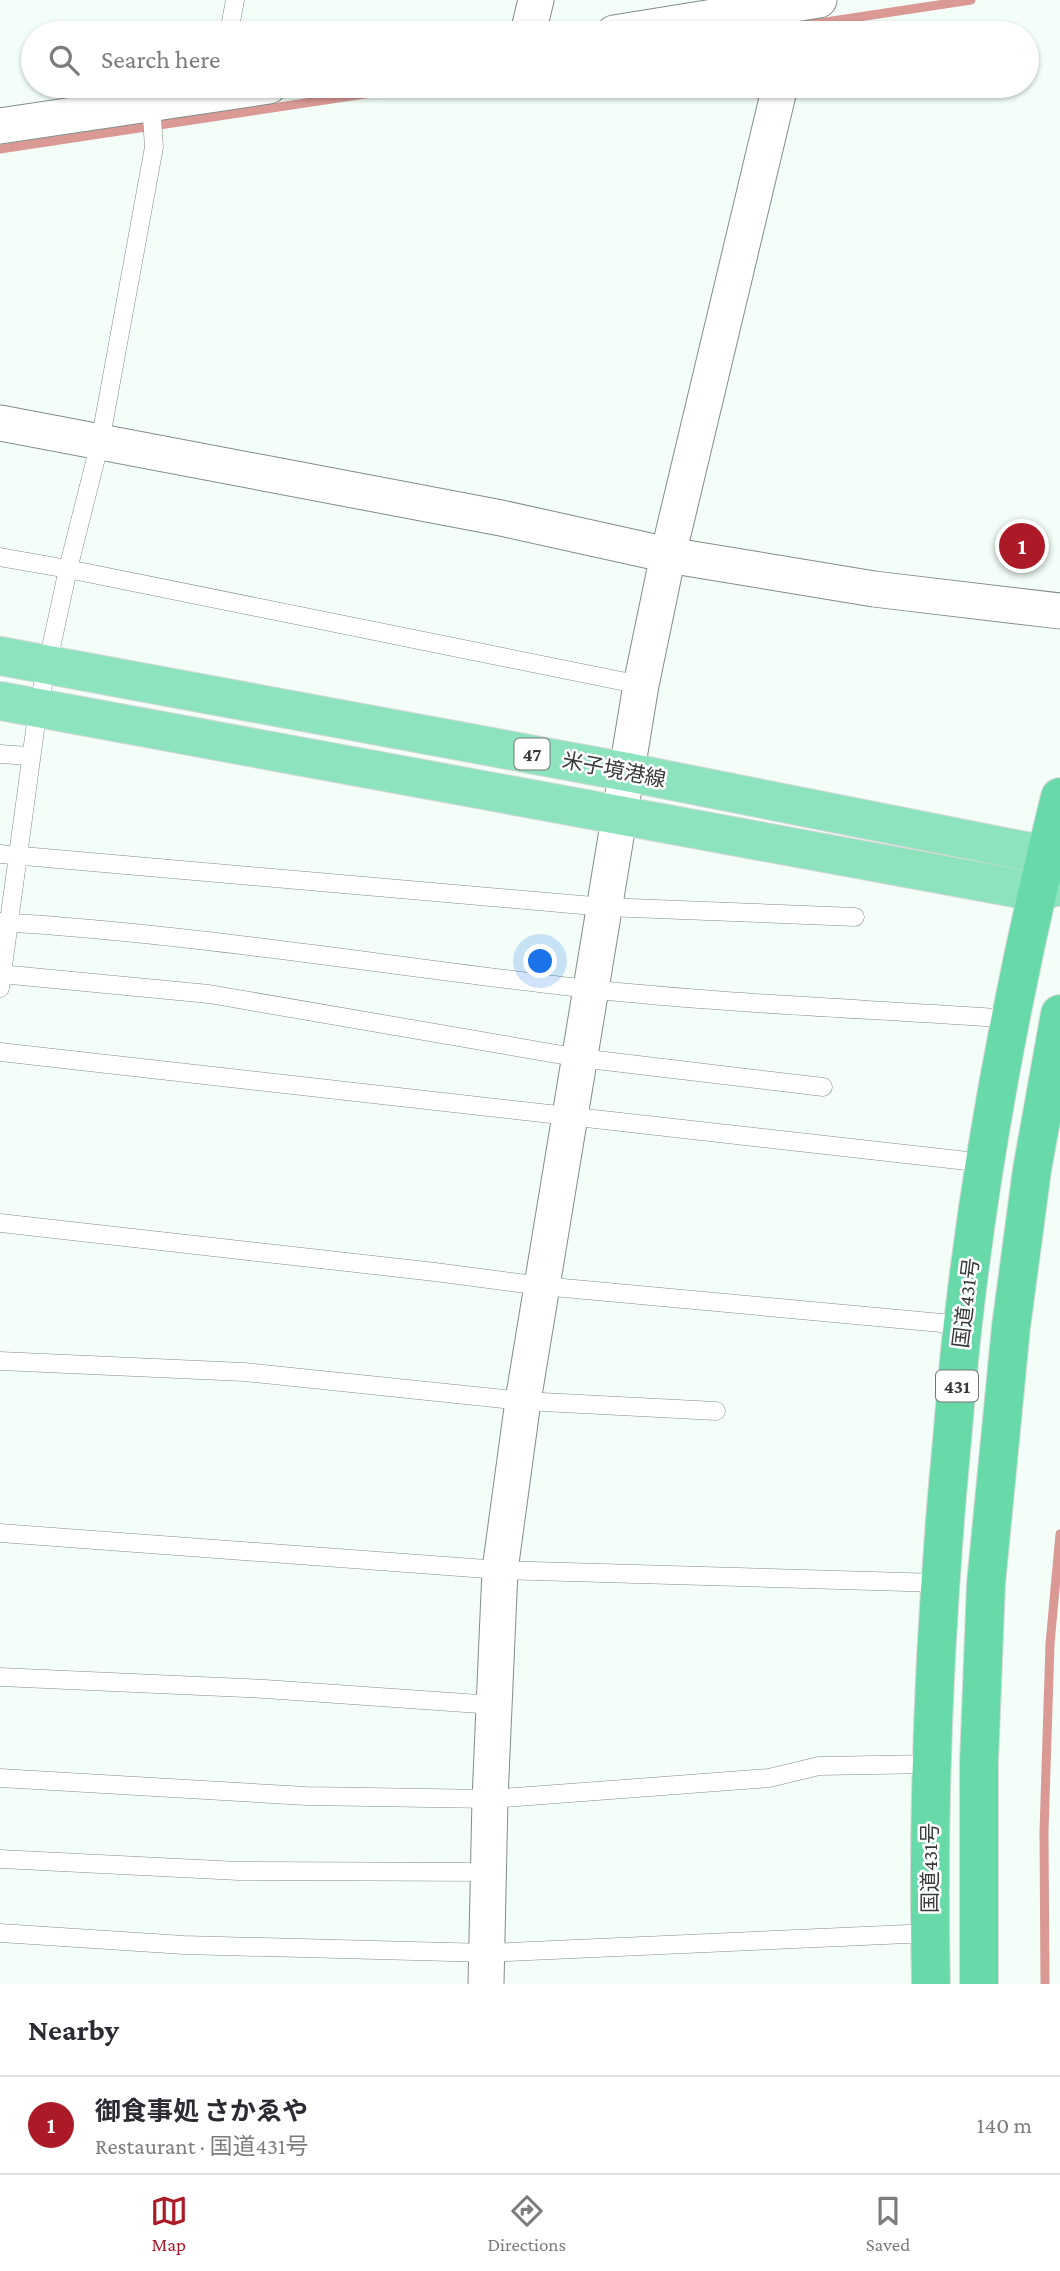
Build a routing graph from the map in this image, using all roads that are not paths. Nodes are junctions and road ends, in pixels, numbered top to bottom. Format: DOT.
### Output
graph roads {
  1 [pos="235,0"];
  2 [pos="536,0"];
  3 [pos="803,9"];
  4 [pos="231,21"];
  5 [pos="531,21"];
  6 [pos="708,21"];
  7 [pos="177,98"];
  8 [pos="777,98"];
  9 [pos="151,103"];
  10 [pos="0,126"];
  11 [pos="0,423"];
  12 [pos="100,442"];
  13 [pos="668,555"];
  14 [pos="0,557"];
  15 [pos="68,569"];
  16 [pos="1060,611"];
  17 [pos="0,656"];
  18 [pos="47,665"];
  19 [pos="641,685"];
  20 [pos="0,701"];
  21 [pos="37,708"];
  22 [pos="0,754"];
  23 [pos="30,756"];
  24 [pos="627,772"];
  25 [pos="1060,797"];
  26 [pos="620,814"];
  27 [pos="9,854"];
  28 [pos="1050,874"];
  29 [pos="604,907"];
  30 [pos="855,917"];
  31 [pos="4,922"];
  32 [pos="1,979"];
  33 [pos="591,989"];
  34 [pos="1060,1014"];
  35 [pos="1012,1019"];
  36 [pos="0,1052"];
  37 [pos="580,1058"];
  38 [pos="823,1087"];
  39 [pos="571,1118"];
  40 [pos="985,1163"];
  41 [pos="0,1223"];
  42 [pos="542,1286"];
  43 [pos="962,1325"];
  44 [pos="0,1361"];
  45 [pos="523,1401"];
  46 [pos="716,1411"];
  47 [pos="0,1533"];
  48 [pos="500,1570"];
  49 [pos="940,1583"];
  50 [pos="0,1677"];
  51 [pos="494,1705"];
  52 [pos="931,1764"];
  53 [pos="0,1778"];
  54 [pos="490,1799"];
  55 [pos="0,1859"];
  56 [pos="489,1872"];
  57 [pos="0,1933"];
  58 [pos="930,1933"];
  59 [pos="487,1968"];
  60 [pos="931,1984"];
  61 [pos="979,1984"];
  1 -- 4 [label="lane"];
  2 -- 5 [label="street"];
  3 -- 6 [label="street"];
  7 -- 9 [label="street"];
  8 -- 13 [label="street"];
  9 -- 10 [label="street"];
  9 -- 12 [label="lane"];
  11 -- 12 [label="street"];
  12 -- 13 [label="street"];
  12 -- 15 [label="lane"];
  13 -- 16 [label="street"];
  13 -- 19 [label="street"];
  14 -- 15 [label="lane"];
  15 -- 18 [label="lane"];
  15 -- 19 [label="lane"];
  17 -- 18 [label="main road, 米子境港線 / 47"];
  18 -- 21 [label="lane"];
  18 -- 24 [label="main road, 米子境港線 / 47"];
  19 -- 24 [label="street"];
  20 -- 21 [label="main road, 米子境港線 / 47"];
  21 -- 23 [label="lane"];
  21 -- 26 [label="main road, 米子境港線 / 47"];
  22 -- 23 [label="lane"];
  23 -- 27 [label="lane"];
  24 -- 26 [label="street"];
  24 -- 28 [label="main road, 米子境港線 / 47"];
  25 -- 28 [label="highway, 国道431号 / 431"];
  26 -- 28 [label="main road, 米子境港線 / 47"];
  26 -- 29 [label="street"];
  27 -- 29 [label="lane"];
  27 -- 31 [label="lane"];
  28 -- 35 [label="highway, 国道431号 / 431"];
  29 -- 30 [label="lane"];
  29 -- 33 [label="street"];
  31 -- 32 [label="lane"];
  31 -- 33 [label="lane"];
  32 -- 37 [label="lane"];
  33 -- 35 [label="lane"];
  33 -- 37 [label="street"];
  34 -- 61 [label="highway, 431"];
  35 -- 40 [label="highway, 国道431号 / 431"];
  36 -- 39 [label="lane"];
  37 -- 38 [label="lane"];
  37 -- 39 [label="street"];
  39 -- 40 [label="lane"];
  39 -- 42 [label="street"];
  40 -- 43 [label="highway, 国道431号 / 431"];
  41 -- 42 [label="lane"];
  42 -- 43 [label="lane"];
  42 -- 45 [label="street"];
  43 -- 49 [label="highway, 国道431号 / 431"];
  44 -- 45 [label="lane"];
  45 -- 46 [label="lane"];
  45 -- 48 [label="street"];
  47 -- 48 [label="lane"];
  48 -- 49 [label="lane"];
  48 -- 51 [label="street"];
  49 -- 52 [label="highway, 国道431号 / 431"];
  50 -- 51 [label="lane"];
  51 -- 54 [label="street"];
  52 -- 54 [label="lane"];
  52 -- 58 [label="highway, 国道431号 / 431"];
  53 -- 54 [label="lane"];
  54 -- 56 [label="street"];
  55 -- 56 [label="lane"];
  56 -- 59 [label="street"];
  57 -- 59 [label="lane"];
  58 -- 59 [label="lane"];
  58 -- 60 [label="highway, 国道431号 / 431"];
}
